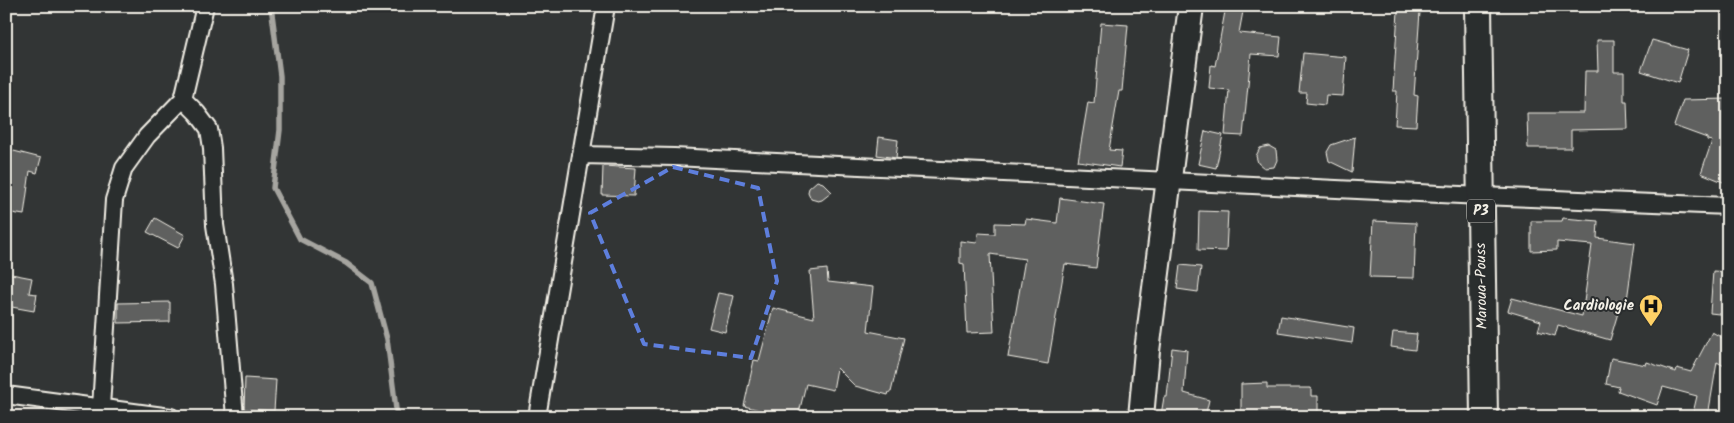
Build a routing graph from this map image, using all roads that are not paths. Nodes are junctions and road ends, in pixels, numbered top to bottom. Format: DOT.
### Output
graph roads {
  1 [pos="205,6"];
  2 [pos="606,6"];
  3 [pos="1190,6"];
  4 [pos="1478,6"];
  5 [pos="183,99"];
  6 [pos="581,155"];
  7 [pos="1169,180"];
  8 [pos="1481,196"];
  9 [pos="1728,206"];
  10 [pos="6,395"];
  11 [pos="101,408"];
  12 [pos="171,417"];
  13 [pos="235,417"];
  14 [pos="536,417"];
  15 [pos="1141,417"];
  16 [pos="1484,417"];
  1 -- 5 [label="street"];
  2 -- 6 [label="street"];
  3 -- 7 [label="main road"];
  4 -- 8 [label="main road, Maroua-Pouss / P3"];
  5 -- 11 [label="street"];
  5 -- 13 [label="street"];
  6 -- 7 [label="street"];
  6 -- 14 [label="street"];
  7 -- 8 [label="street"];
  7 -- 15 [label="main road"];
  8 -- 9 [label="street"];
  8 -- 16 [label="main road, Maroua-Pouss / P3"];
  10 -- 11 [label="street"];
  11 -- 12 [label="street"];
}
